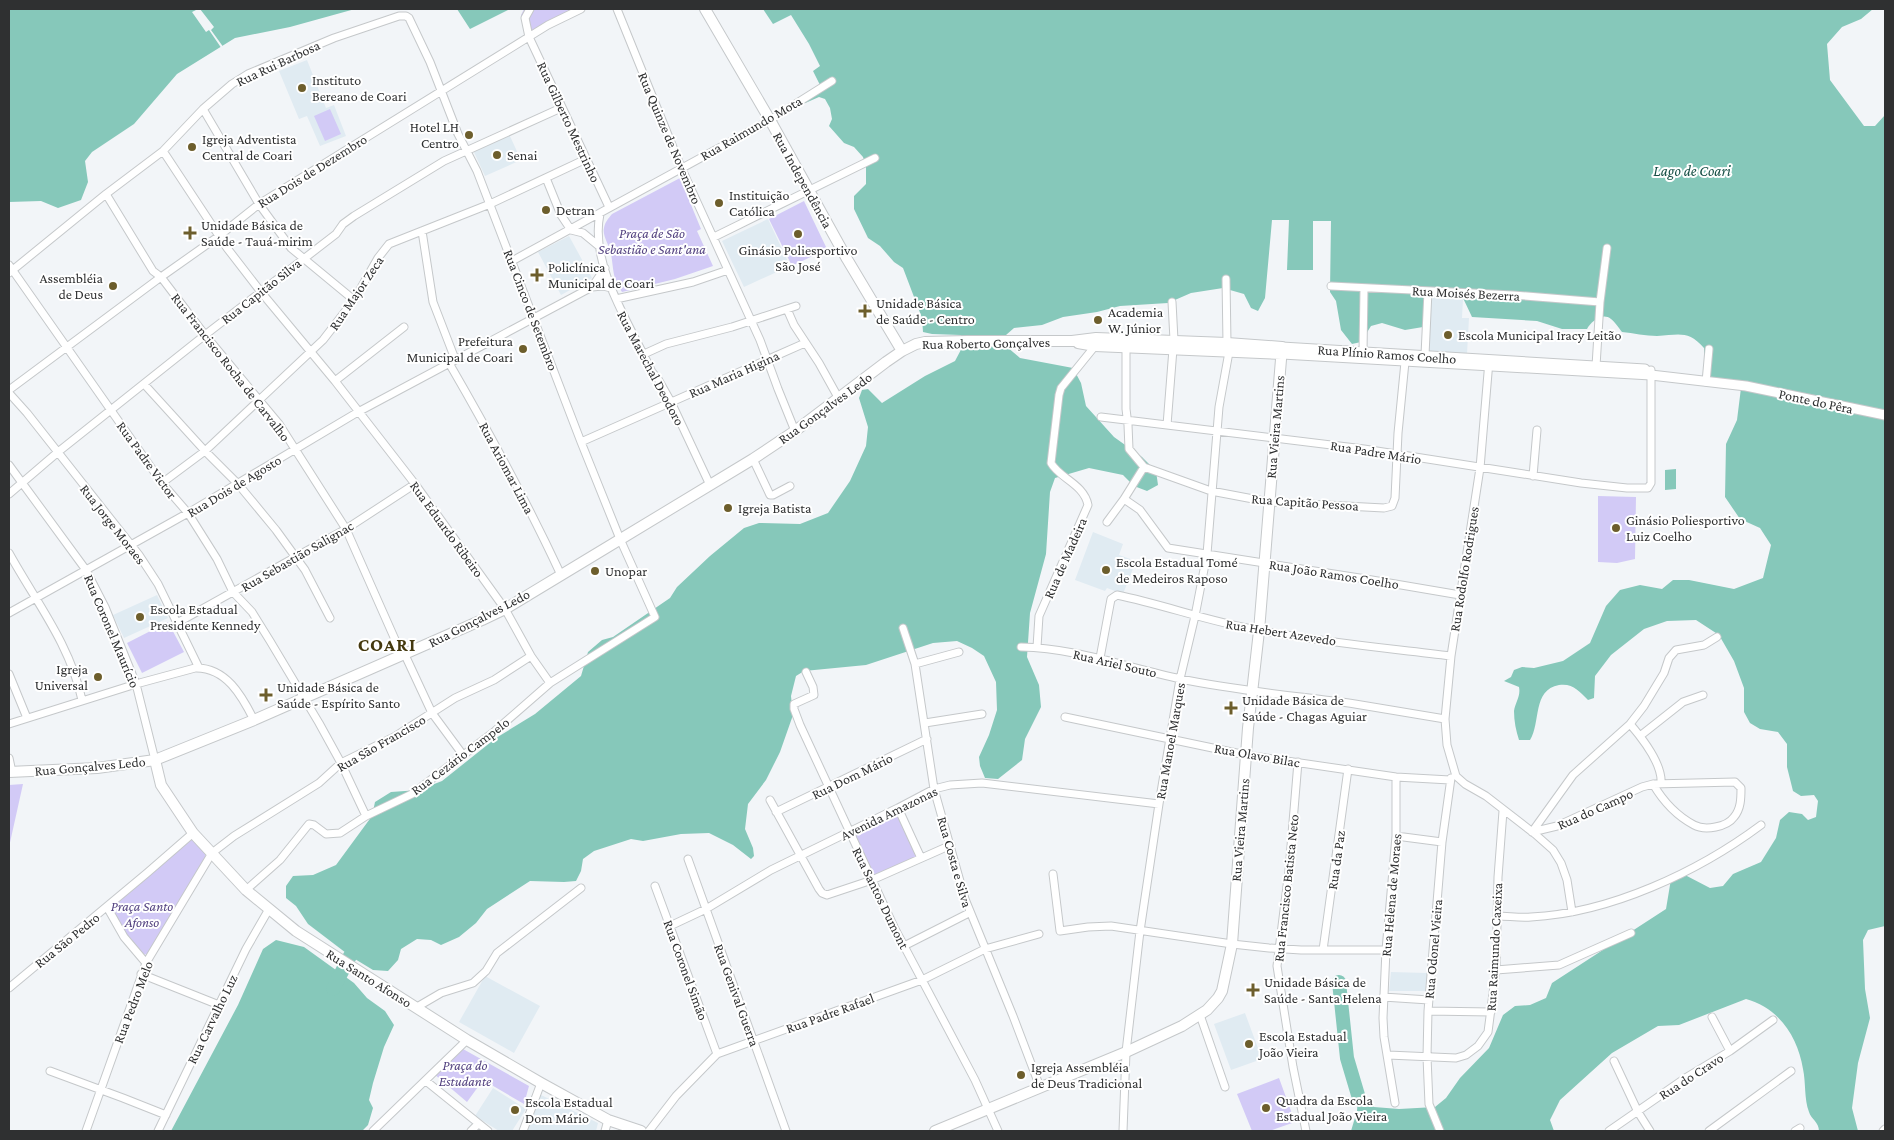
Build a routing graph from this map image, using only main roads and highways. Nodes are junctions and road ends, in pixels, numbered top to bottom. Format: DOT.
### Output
graph roads {
  1 [pos="705,9"];
  2 [pos="1095,342"];
  3 [pos="1174,345"];
  4 [pos="1282,350"];
  5 [pos="902,351"];
  6 [pos="155,760"];
  7 [pos="10,772"];
  8 [pos="640,1131"];
  9 [pos="935,1131"];
  1 -- 5 [label="main road, Rua Independência"];
  2 -- 3 [label="main road, Rua Plínio Ramos Coelho"];
  2 -- 3 [label="main road, Rua Plínio Ramos Coelho"];
  2 -- 5 [label="main road, Rua Roberto Gonçalves"];
  3 -- 4 [label="main road, Rua Plínio Ramos Coelho"];
  4 -- 9 [label="main road, Rua Vieira Martins"];
  5 -- 6 [label="main road, Rua Gonçalves Ledo"];
  6 -- 7 [label="main road, Rua Gonçalves Ledo"];
  6 -- 8 [label="main road, Rua Santo Afonso"];
}
